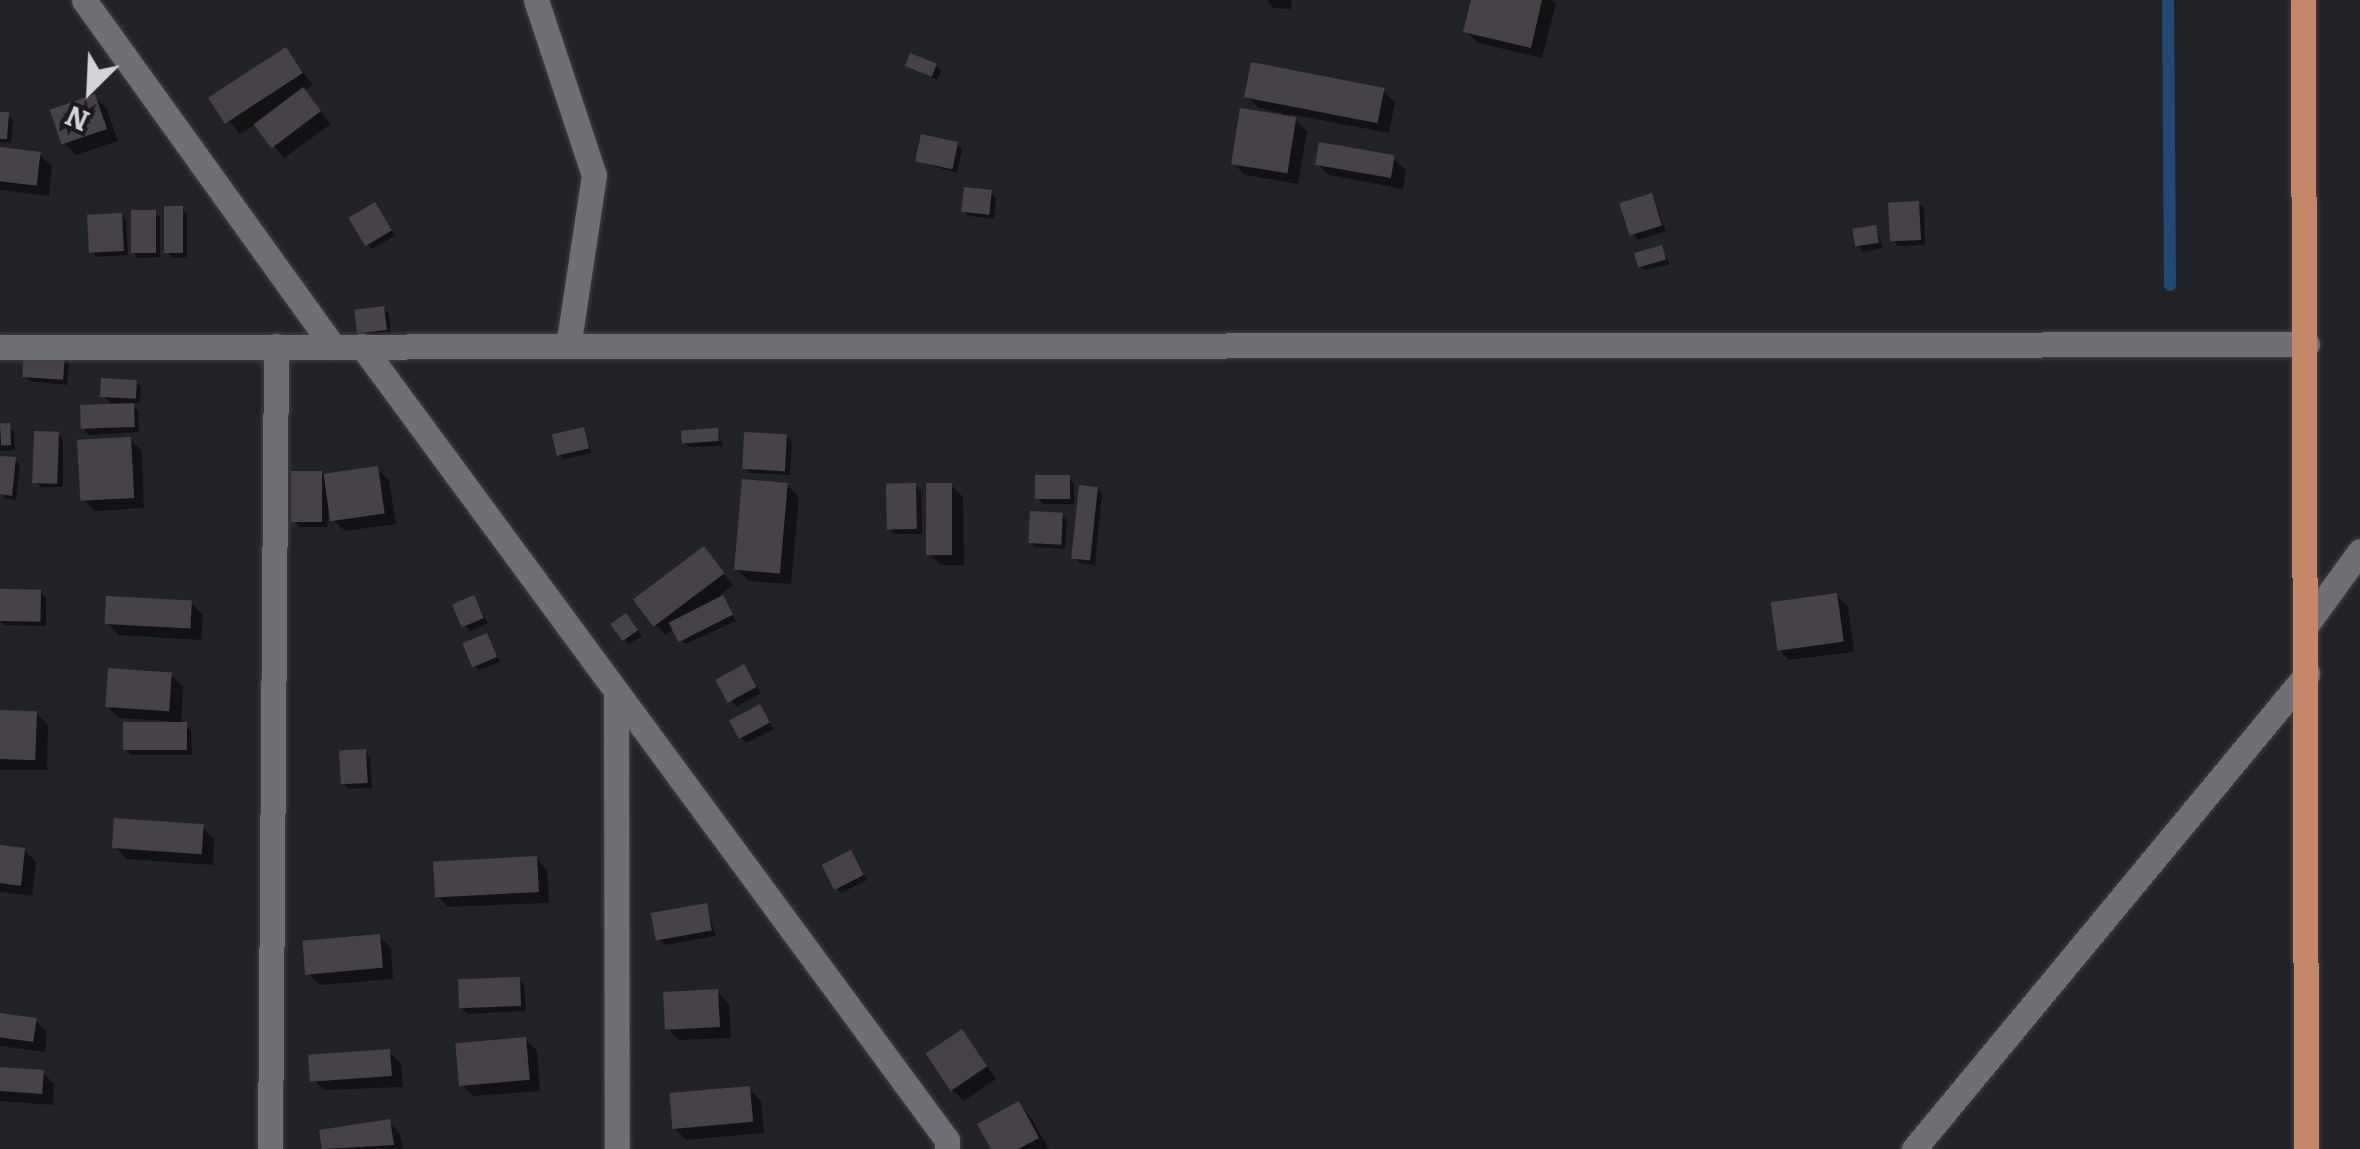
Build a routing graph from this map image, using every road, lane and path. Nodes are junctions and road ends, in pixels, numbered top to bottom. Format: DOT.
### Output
graph roads {
  1 [pos="84,0"];
  2 [pos="536,0"];
  3 [pos="2302,0"];
  4 [pos="2307,344"];
  5 [pos="276,346"];
  6 [pos="333,346"];
  7 [pos="362,346"];
  8 [pos="568,346"];
  9 [pos="0,347"];
  10 [pos="2360,552"];
  11 [pos="2306,624"];
  12 [pos="2306,674"];
  13 [pos="616,691"];
  14 [pos="270,1149"];
  15 [pos="617,1149"];
  16 [pos="947,1149"];
  17 [pos="1914,1149"];
  18 [pos="2306,1149"];
  1 -- 6 [label="street"];
  2 -- 8 [label="street"];
  3 -- 4 [label="main road"];
  4 -- 8 [label="street"];
  4 -- 11 [label="main road"];
  5 -- 6 [label="street"];
  5 -- 9 [label="street"];
  5 -- 14 [label="street"];
  6 -- 7 [label="street"];
  7 -- 8 [label="street"];
  7 -- 13 [label="street"];
  10 -- 11 [label="street"];
  11 -- 12 [label="main road"];
  12 -- 17 [label="street"];
  12 -- 18 [label="main road"];
  13 -- 15 [label="street"];
  13 -- 16 [label="street"];
}
